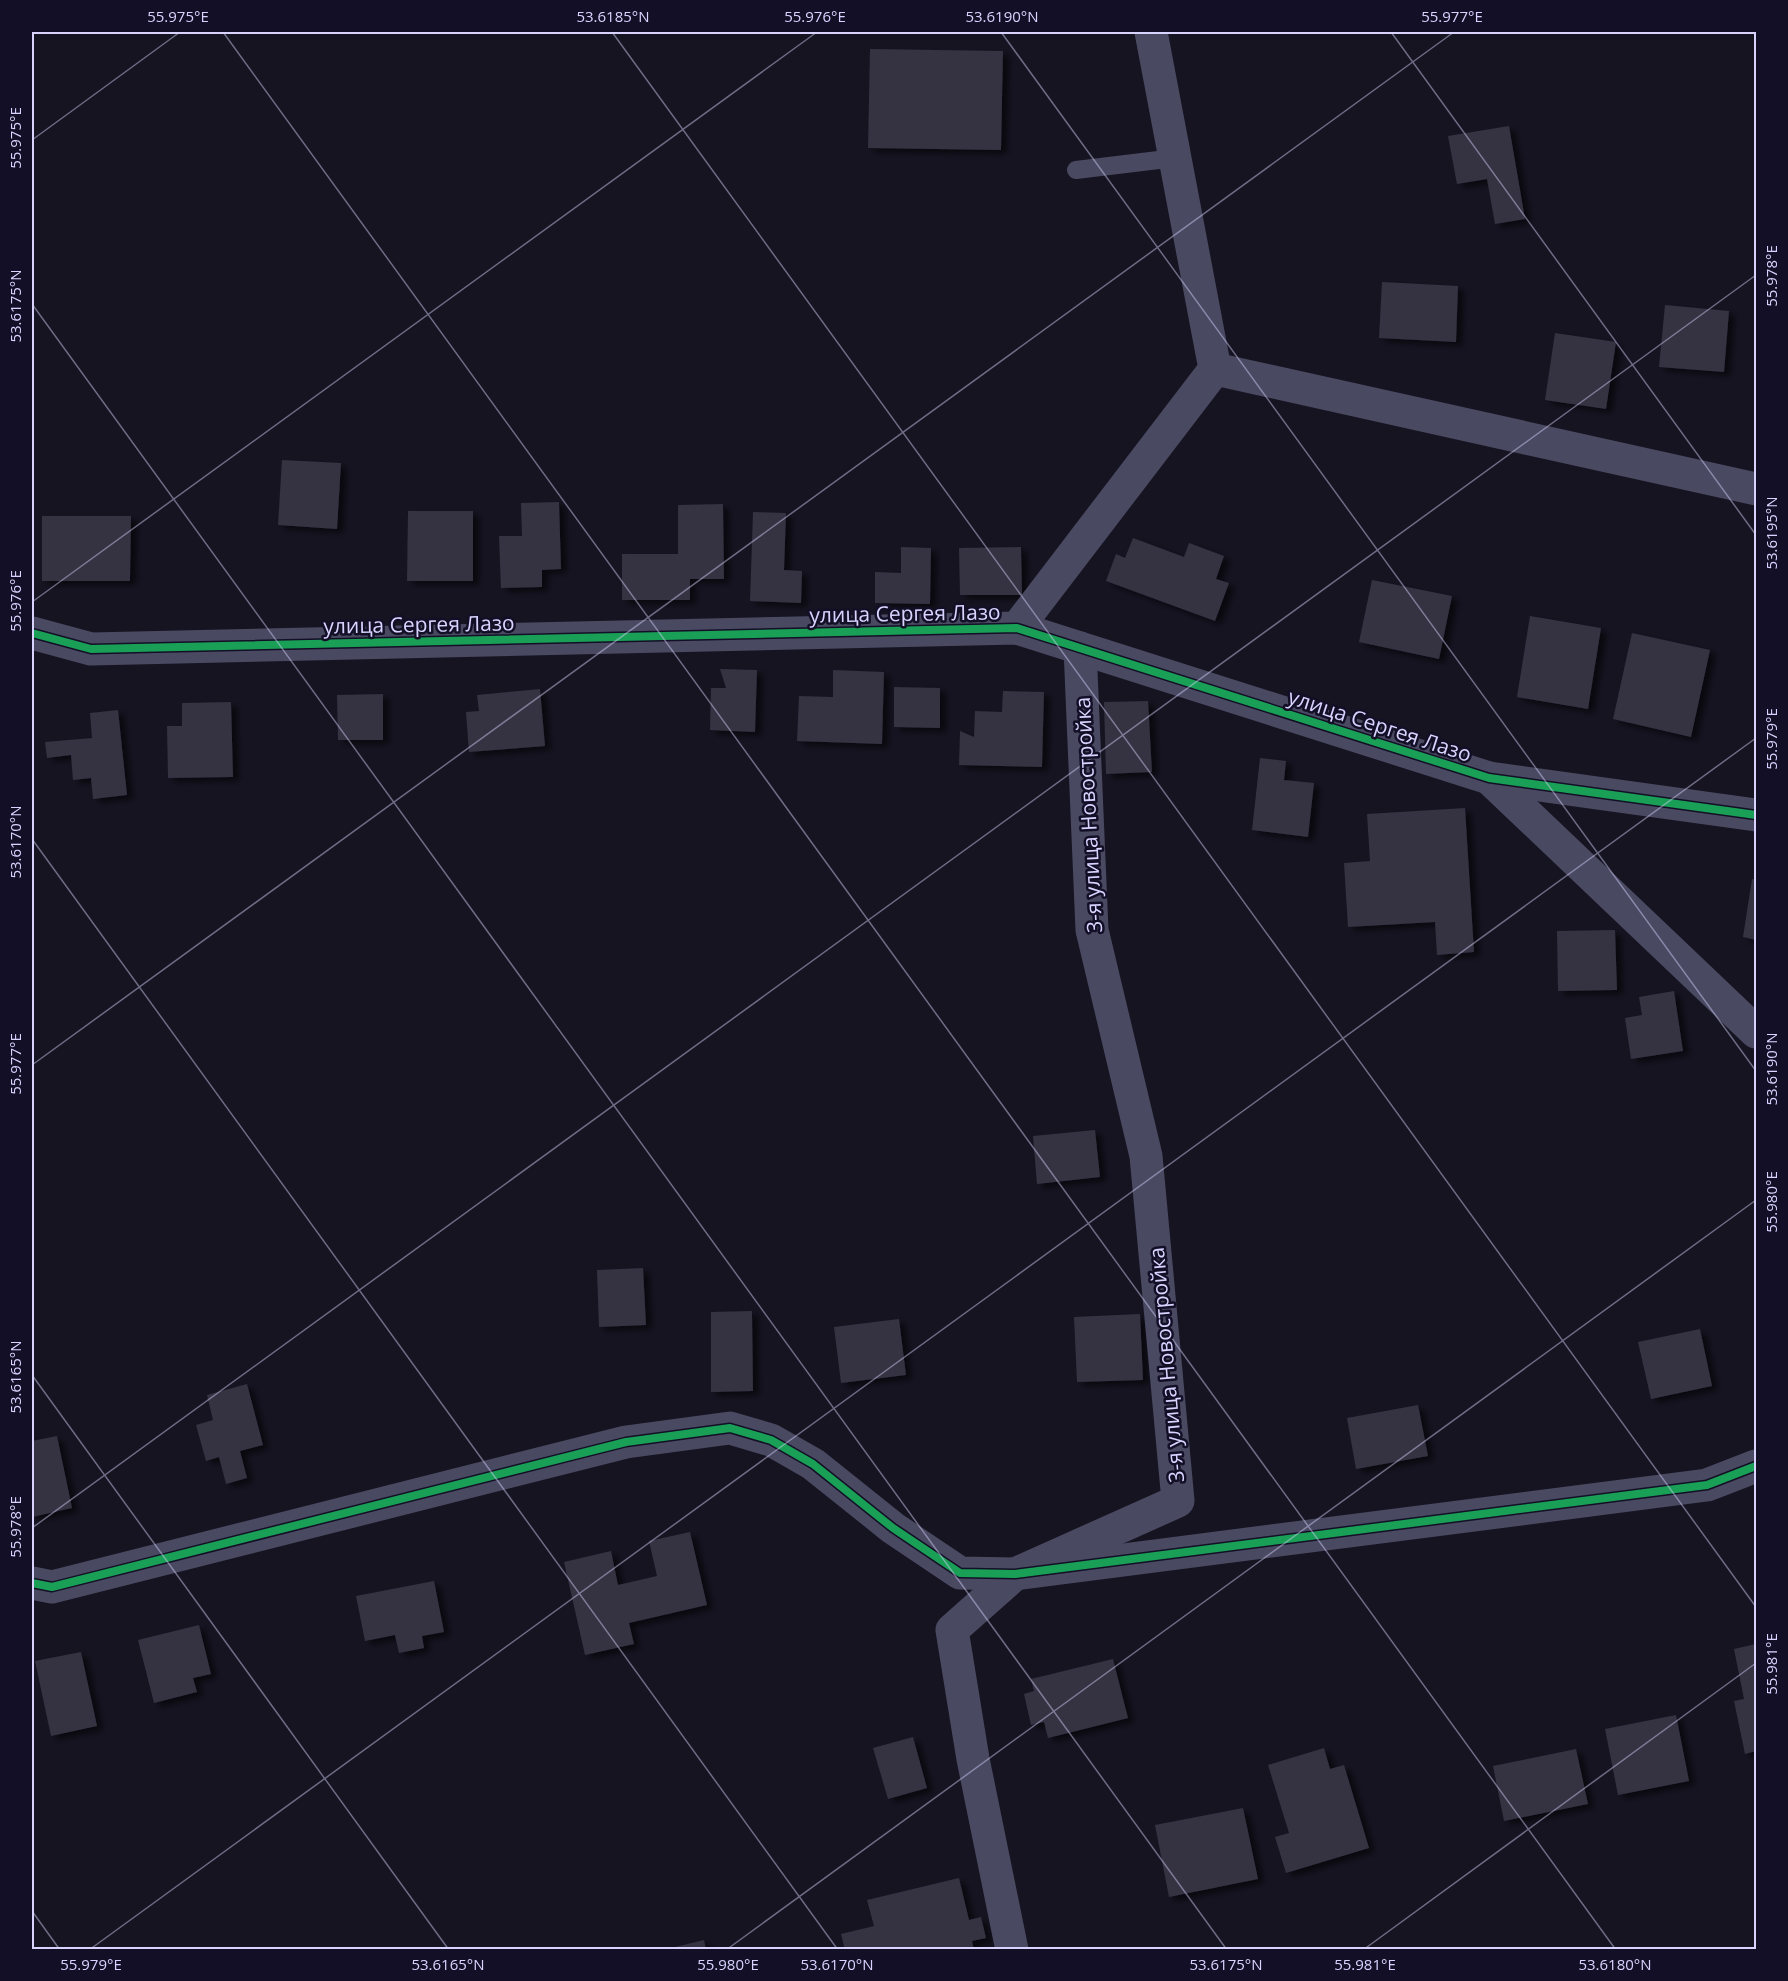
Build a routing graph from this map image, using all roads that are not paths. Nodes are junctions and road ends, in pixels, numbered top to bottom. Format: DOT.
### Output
graph roads {
  1 [pos="1151,32"];
  2 [pos="1175,158"];
  3 [pos="1076,170"];
  4 [pos="1215,369"];
  5 [pos="1756,489"];
  6 [pos="1017,628"];
  7 [pos="32,633"];
  8 [pos="1080,648"];
  9 [pos="1489,778"];
  10 [pos="1756,815"];
  11 [pos="1756,1032"];
  12 [pos="1756,1466"];
  13 [pos="1015,1574"];
  14 [pos="32,1583"];
  15 [pos="1012,1950"];
  1 -- 2 [label="street"];
  2 -- 3 [label="lane"];
  2 -- 4 [label="street"];
  4 -- 5 [label="street"];
  4 -- 6 [label="street"];
  6 -- 7 [label="street, улица Сергея Лазо"];
  6 -- 8 [label="street, улица Сергея Лазо"];
  8 -- 9 [label="street, улица Сергея Лазо"];
  8 -- 13 [label="street, 3-я улица Новостройка"];
  9 -- 10 [label="street, улица Сергея Лазо"];
  9 -- 11 [label="street, улица Сергея Лазо"];
  12 -- 13 [label="street"];
  13 -- 14 [label="street"];
  13 -- 15 [label="street, 3-я улица Новостройка"];
}
